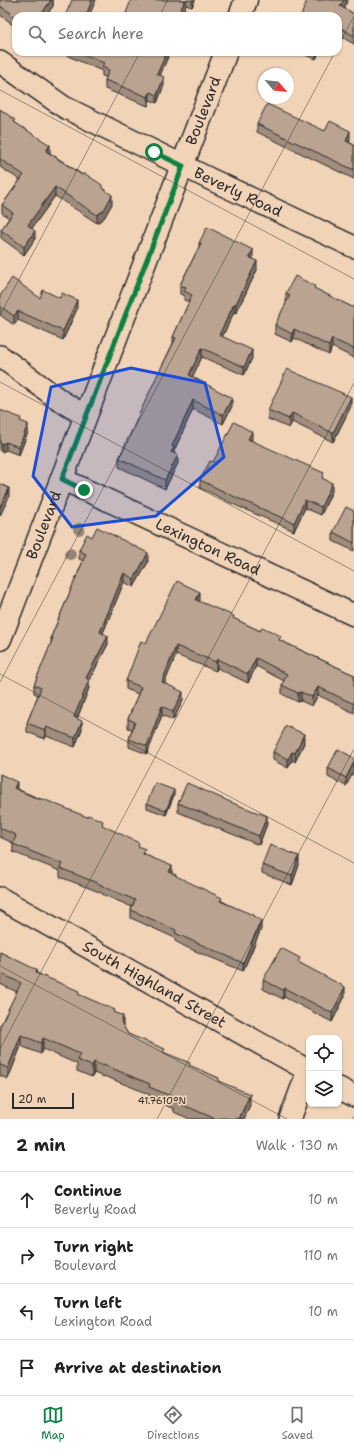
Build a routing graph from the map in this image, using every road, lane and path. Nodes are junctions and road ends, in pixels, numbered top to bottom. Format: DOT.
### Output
graph roads {
  1 [pos="246,0"];
  2 [pos="242,12"];
  3 [pos="224,56"];
  4 [pos="0,62"];
  5 [pos="183,166"];
  6 [pos="354,246"];
  7 [pos="0,356"];
  8 [pos="85,416"];
  9 [pos="62,479"];
  10 [pos="354,615"];
  11 [pos="0,639"];
  12 [pos="0,898"];
  13 [pos="306,1069"];
  14 [pos="306,1079"];
  15 [pos="342,1090"];
  16 [pos="354,1096"];
  17 [pos="290,1119"];
  1 -- 2 [label="main road"];
  3 -- 5 [label="main road, Boulevard"];
  4 -- 5 [label="street, Beverly Road"];
  5 -- 6 [label="street, Beverly Road"];
  5 -- 8 [label="main road, Boulevard"];
  7 -- 8 [label="street"];
  8 -- 9 [label="main road, Boulevard"];
  9 -- 10 [label="street, Lexington Road"];
  9 -- 11 [label="main road, Boulevard"];
  12 -- 13 [label="street, South Highland Street"];
  14 -- 17 [label="street"];
  15 -- 16 [label="street"];
}
